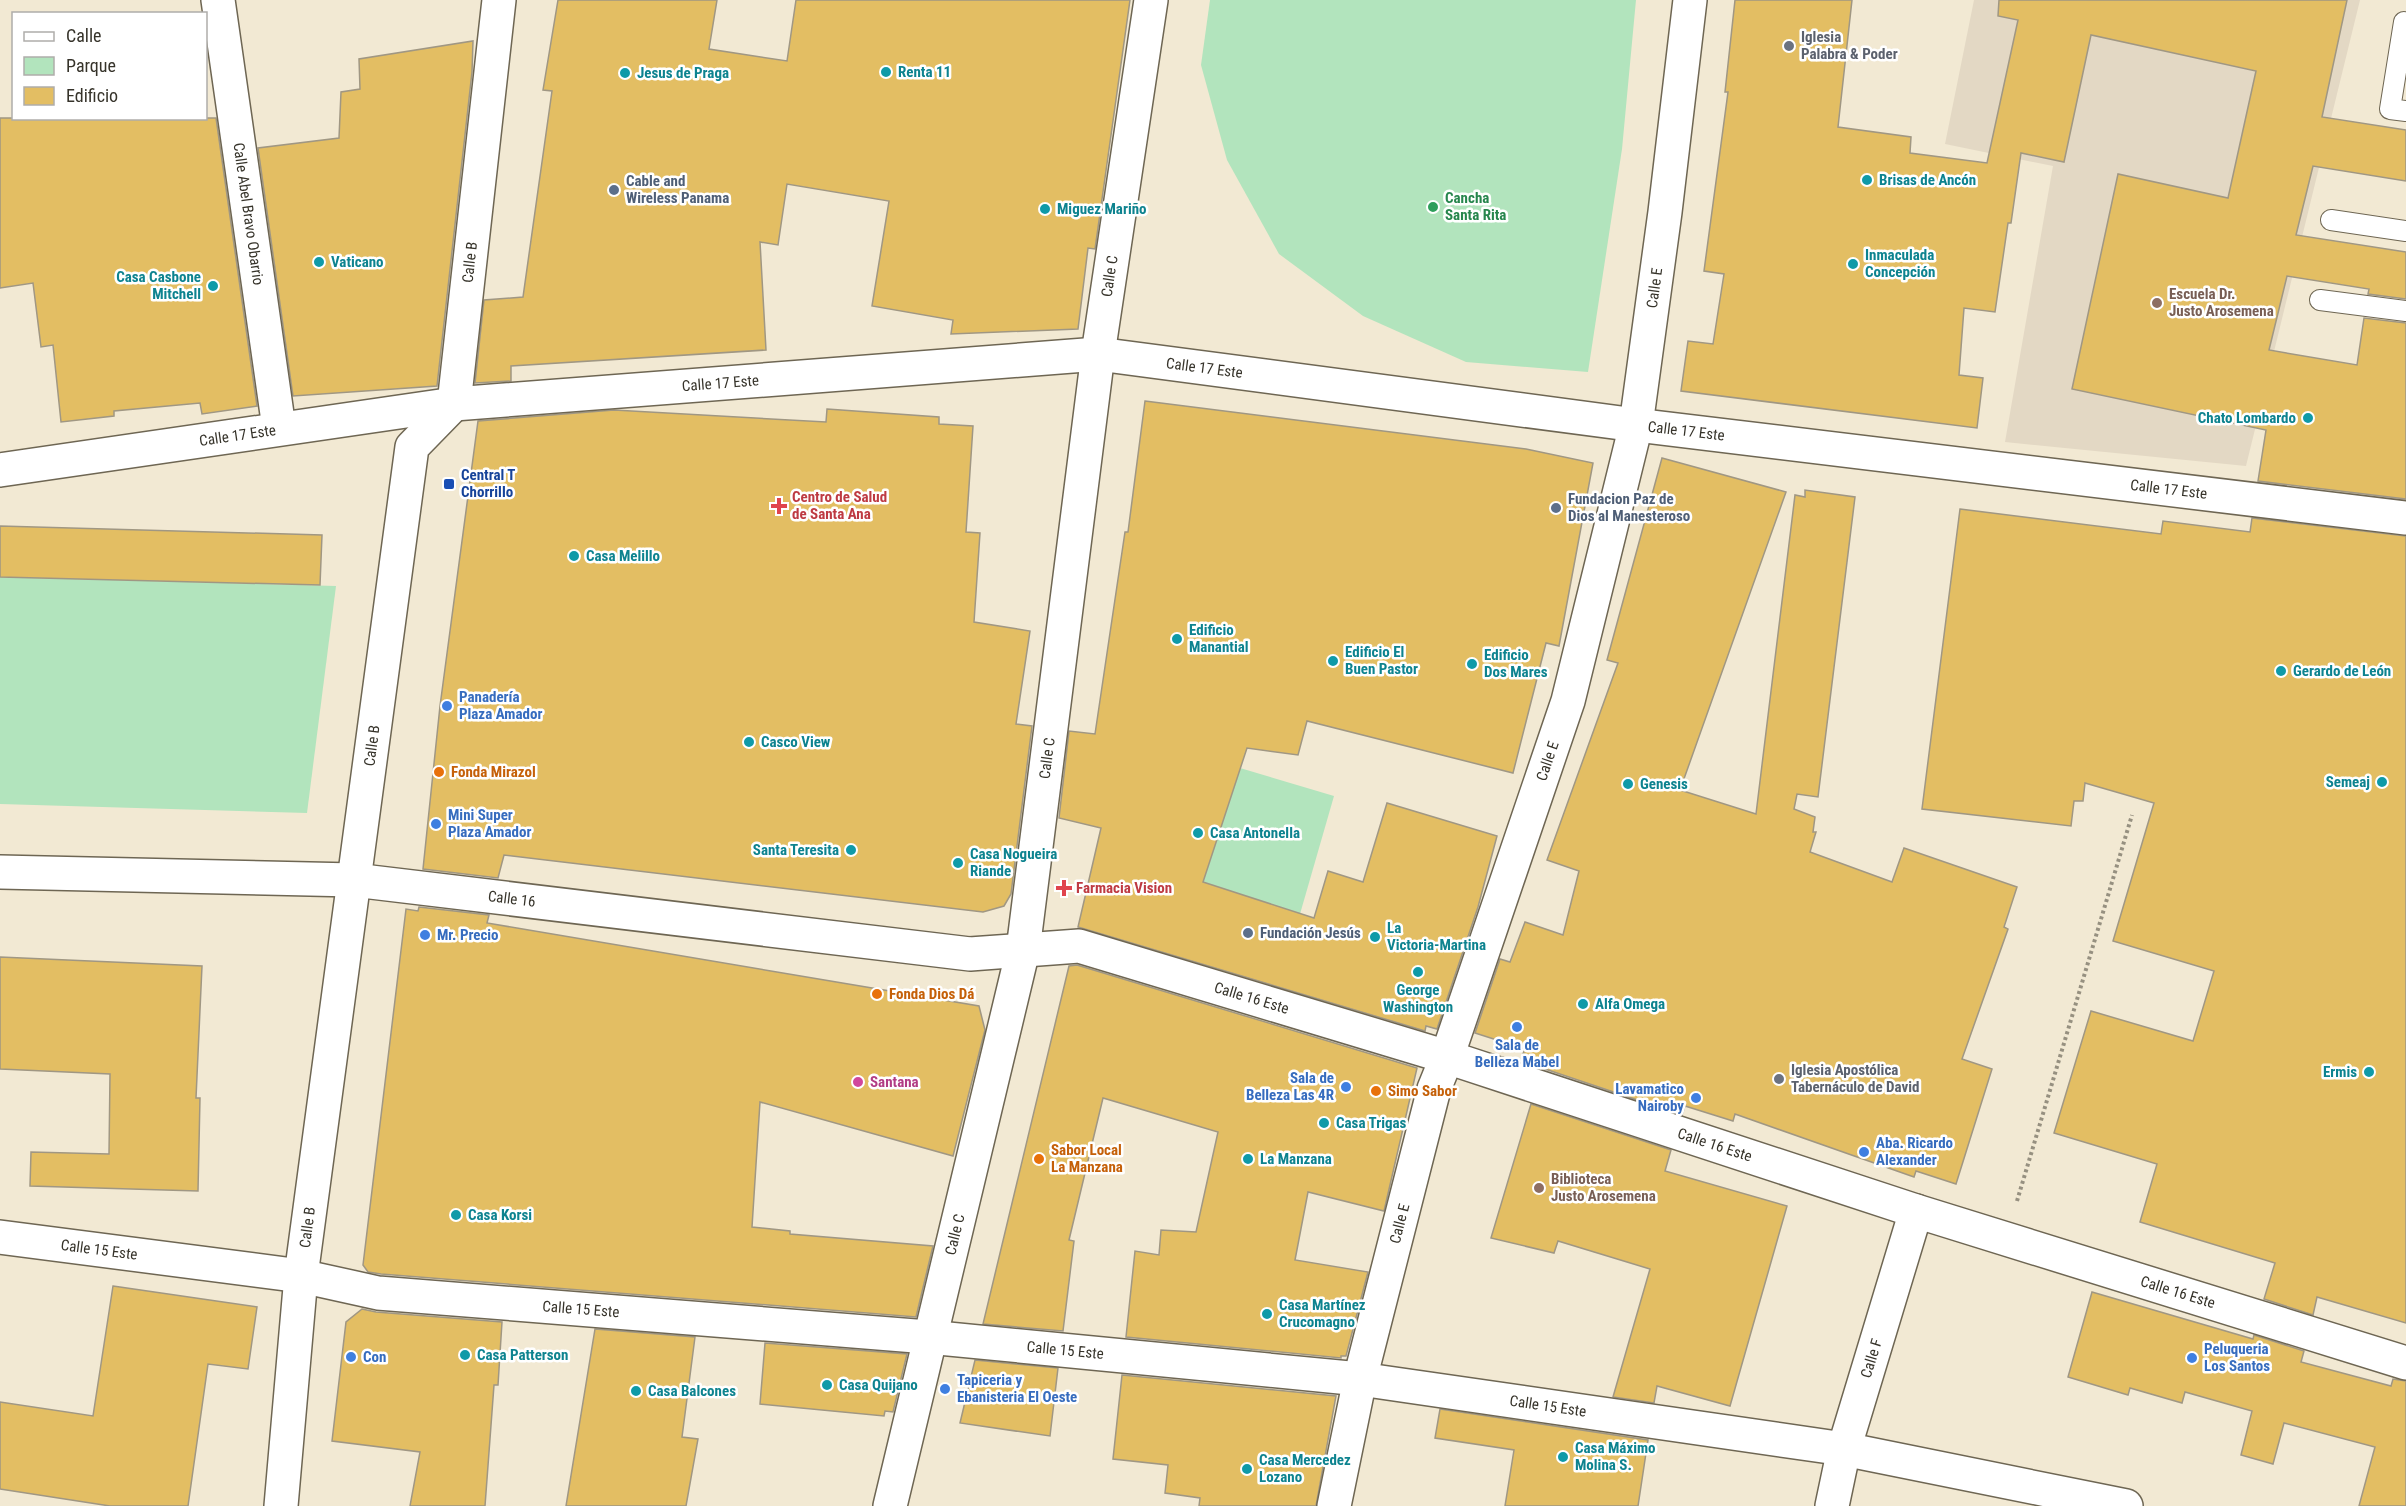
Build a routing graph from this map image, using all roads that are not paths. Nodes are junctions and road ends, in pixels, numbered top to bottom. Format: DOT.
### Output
graph roads {
  1 [pos="218,0"];
  2 [pos="499,0"];
  3 [pos="1151,0"];
  4 [pos="1690,0"];
  5 [pos="2404,22"];
  6 [pos="2406,111"];
  7 [pos="2331,220"];
  8 [pos="2406,231"];
  9 [pos="2320,300"];
  10 [pos="2406,311"];
  11 [pos="1098,354"];
  12 [pos="454,404"];
  13 [pos="1636,426"];
  14 [pos="279,428"];
  15 [pos="0,470"];
  16 [pos="2406,518"];
  17 [pos="0,872"];
  18 [pos="354,880"];
  19 [pos="1023,950"];
  20 [pos="1447,1057"];
  21 [pos="1916,1211"];
  22 [pos="0,1238"];
  23 [pos="301,1276"];
  24 [pos="928,1337"];
  25 [pos="2406,1363"];
  26 [pos="1360,1379"];
  27 [pos="1844,1449"];
  28 [pos="281,1506"];
  29 [pos="890,1506"];
  30 [pos="1334,1506"];
  31 [pos="1832,1506"];
  32 [pos="2126,1506"];
  1 -- 14 [label="street, Calle Abel Bravo Obarrio"];
  2 -- 12 [label="street, Calle B"];
  3 -- 11 [label="street, Calle C"];
  4 -- 13 [label="street, Calle E"];
  5 -- 6 [label="lane"];
  7 -- 8 [label="lane"];
  9 -- 10 [label="lane"];
  11 -- 12 [label="street, Calle 17 Este"];
  11 -- 13 [label="street, Calle 17 Este"];
  11 -- 19 [label="street, Calle C"];
  12 -- 14 [label="street, Calle 17 Este"];
  12 -- 18 [label="street, Calle B"];
  13 -- 16 [label="street, Calle 17 Este"];
  13 -- 20 [label="street, Calle E"];
  14 -- 15 [label="street, Calle 17 Este"];
  17 -- 18 [label="street, Calle 16"];
  18 -- 19 [label="street, Calle 16"];
  18 -- 23 [label="street, Calle B"];
  19 -- 20 [label="street, Calle 16 Este"];
  19 -- 24 [label="street, Calle C"];
  20 -- 21 [label="street, Calle 16 Este"];
  20 -- 26 [label="street, Calle E"];
  21 -- 25 [label="street, Calle 16 Este"];
  21 -- 27 [label="street, Calle F"];
  22 -- 23 [label="street, Calle 15 Este"];
  23 -- 24 [label="street, Calle 15 Este"];
  23 -- 28 [label="street, Calle B"];
  24 -- 26 [label="street, Calle 15 Este"];
  24 -- 29 [label="street, Calle C"];
  26 -- 27 [label="street, Calle 15 Este"];
  26 -- 30 [label="street, Calle E"];
  27 -- 31 [label="street, Calle F"];
  27 -- 32 [label="street, Calle 15 Este"];
}
